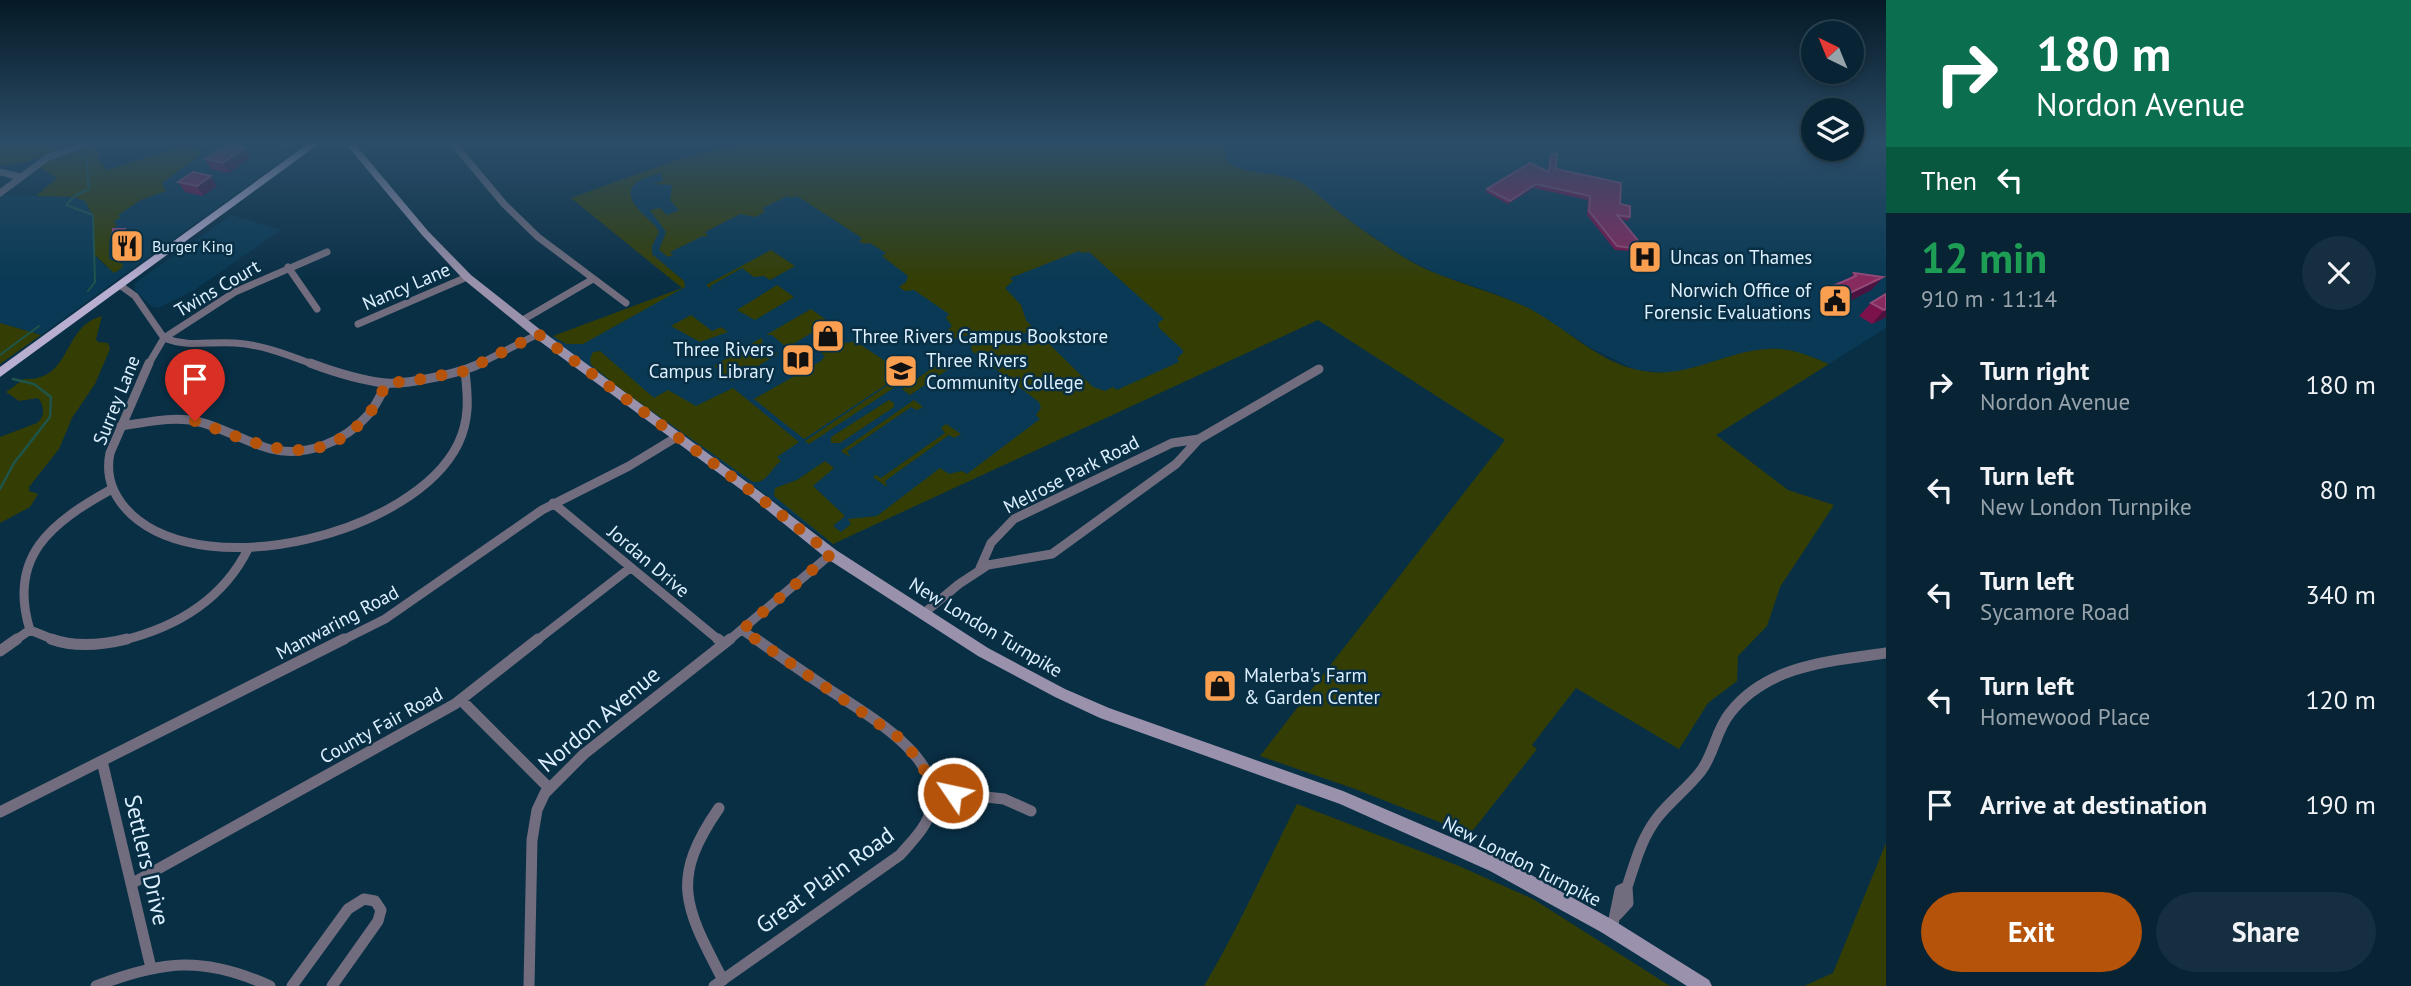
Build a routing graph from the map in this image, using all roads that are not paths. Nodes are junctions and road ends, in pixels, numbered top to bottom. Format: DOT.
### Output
graph roads {
  1 [pos="253,189"];
  2 [pos="388,189"];
  3 [pos="491,189"];
  4 [pos="327,252"];
  5 [pos="288,267"];
  6 [pos="467,277"];
  7 [pos="593,279"];
  8 [pos="121,286"];
  9 [pos="626,303"];
  10 [pos="317,309"];
  11 [pos="521,321"];
  12 [pos="358,324"];
  13 [pos="538,334"];
  14 [pos="164,338"];
  15 [pos="1319,369"];
  16 [pos="465,371"];
  17 [pos="0,373"];
  18 [pos="387,383"];
  19 [pos="121,426"];
  20 [pos="675,438"];
  21 [pos="1199,439"];
  22 [pos="112,489"];
  23 [pos="553,503"];
  24 [pos="248,549"];
  25 [pos="831,554"];
  26 [pos="630,568"];
  27 [pos="980,568"];
  28 [pos="923,614"];
  29 [pos="30,630"];
  30 [pos="742,630"];
  31 [pos="724,644"];
  32 [pos="0,651"];
  33 [pos="1886,653"];
  34 [pos="461,700"];
  35 [pos="102,761"];
  36 [pos="549,788"];
  37 [pos="932,791"];
  38 [pos="719,808"];
  39 [pos="1031,811"];
  40 [pos="0,812"];
  41 [pos="131,884"];
  42 [pos="1612,929"];
  43 [pos="150,968"];
  44 [pos="718,983"];
  45 [pos="96,986"];
  46 [pos="270,986"];
  47 [pos="292,986"];
  48 [pos="332,986"];
  49 [pos="529,986"];
  50 [pos="1703,986"];
  1 -- 8 [label="main road"];
  2 -- 6 [label="main road, New London Turnpike"];
  3 -- 7 [label="street"];
  4 -- 5 [label="street, Twins Court"];
  5 -- 10 [label="street, Twins Court"];
  5 -- 14 [label="street, Twins Court"];
  6 -- 11 [label="main road, New London Turnpike"];
  6 -- 12 [label="street, Nancy Lane"];
  7 -- 9 [label="street"];
  7 -- 11 [label="street"];
  8 -- 14 [label="street"];
  8 -- 17 [label="main road"];
  11 -- 13 [label="main road, New London Turnpike"];
  13 -- 16 [label="street"];
  13 -- 20 [label="main road, New London Turnpike"];
  14 -- 18 [label="street"];
  14 -- 19 [label="street, Surrey Lane"];
  15 -- 21 [label="street, Melrose Park Road"];
  16 -- 18 [label="street"];
  16 -- 24 [label="street"];
  18 -- 19 [label="street"];
  19 -- 22 [label="street, Surrey Lane"];
  20 -- 23 [label="street, Manwaring Road"];
  20 -- 25 [label="main road, New London Turnpike"];
  21 -- 27 [label="street, Melrose Park Road"];
  21 -- 27 [label="street, Melrose Park Road"];
  22 -- 24 [label="street"];
  22 -- 29 [label="street"];
  23 -- 26 [label="street, Jordan Drive"];
  23 -- 35 [label="street, Manwaring Road"];
  24 -- 29 [label="street"];
  25 -- 28 [label="main road, New London Turnpike"];
  25 -- 30 [label="street, Nordon Avenue"];
  26 -- 31 [label="street, Jordan Drive"];
  26 -- 34 [label="street, County Fair Road"];
  27 -- 28 [label="street, Melrose Park Road"];
  28 -- 42 [label="main road, New London Turnpike"];
  29 -- 32 [label="street"];
  30 -- 31 [label="street, Nordon Avenue"];
  30 -- 37 [label="street"];
  31 -- 36 [label="street, Nordon Avenue"];
  33 -- 42 [label="street"];
  34 -- 36 [label="street"];
  34 -- 41 [label="street, County Fair Road"];
  35 -- 40 [label="street, Manwaring Road"];
  35 -- 41 [label="street, Settlers Drive"];
  36 -- 49 [label="street, Nordon Avenue"];
  37 -- 39 [label="street"];
  37 -- 44 [label="street, Great Plain Road"];
  38 -- 44 [label="street"];
  41 -- 43 [label="street, Settlers Drive"];
  42 -- 50 [label="main road, New London Turnpike"];
  43 -- 45 [label="street"];
  43 -- 46 [label="street"];
  47 -- 48 [label="street"];
}
